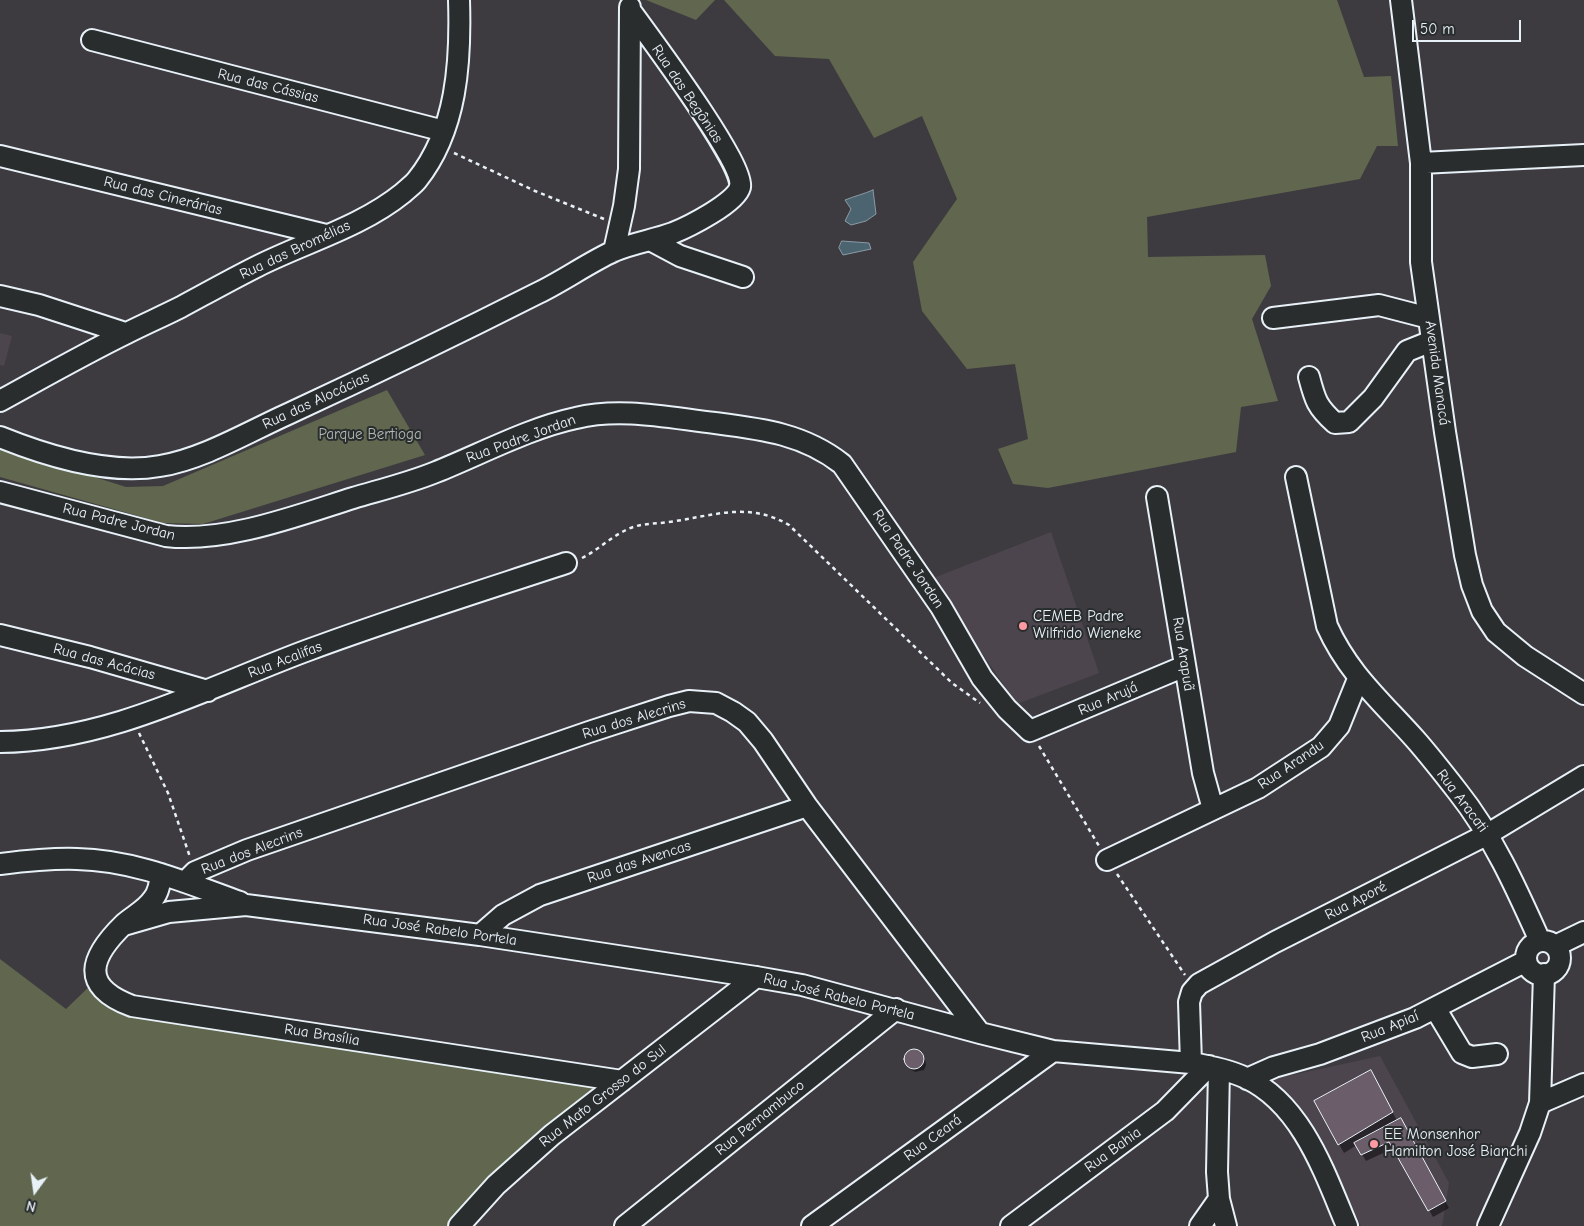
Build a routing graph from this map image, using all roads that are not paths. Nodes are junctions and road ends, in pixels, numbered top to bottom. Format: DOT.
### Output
graph roads {
  1 [pos="459,0"];
  2 [pos="1401,0"];
  3 [pos="629,5"];
  4 [pos="92,40"];
  5 [pos="440,138"];
  6 [pos="1584,155"];
  7 [pos="0,156"];
  8 [pos="1421,163"];
  9 [pos="326,235"];
  10 [pos="650,240"];
  11 [pos="614,251"];
  12 [pos="743,277"];
  13 [pos="0,296"];
  14 [pos="1273,318"];
  15 [pos="1429,318"];
  16 [pos="125,333"];
  17 [pos="1432,341"];
  18 [pos="1309,377"];
  19 [pos="0,400"];
  20 [pos="0,437"];
  21 [pos="1296,477"];
  22 [pos="0,492"];
  23 [pos="1157,497"];
  24 [pos="566,563"];
  25 [pos="0,635"];
  26 [pos="1185,666"];
  27 [pos="1358,679"];
  28 [pos="208,691"];
  29 [pos="1584,694"];
  30 [pos="1030,731"];
  31 [pos="0,742"];
  32 [pos="1584,776"];
  33 [pos="806,806"];
  34 [pos="1213,810"];
  35 [pos="1488,834"];
  36 [pos="1107,860"];
  37 [pos="0,864"];
  38 [pos="161,874"];
  39 [pos="190,877"];
  40 [pos="246,905"];
  41 [pos="124,925"];
  42 [pos="1584,932"];
  43 [pos="480,934"];
  44 [pos="1548,944"];
  45 [pos="1526,962"];
  46 [pos="1544,974"];
  47 [pos="756,976"];
  48 [pos="1435,1008"];
  49 [pos="896,1009"];
  50 [pos="980,1033"];
  51 [pos="1053,1051"];
  52 [pos="1497,1054"];
  53 [pos="1206,1066"];
  54 [pos="1247,1079"];
  55 [pos="622,1081"];
  56 [pos="1584,1084"];
  57 [pos="1540,1103"];
  58 [pos="1219,1199"];
  59 [pos="459,1226"];
  60 [pos="625,1226"];
  61 [pos="812,1226"];
  62 [pos="1011,1226"];
  63 [pos="1200,1226"];
  64 [pos="1226,1226"];
  65 [pos="1347,1226"];
  66 [pos="1488,1226"];
  1 -- 5 [label="street, Rua das Bromélias"];
  2 -- 8 [label="street, Avenida Manacá"];
  3 -- 10 [label="street, Rua das Begônias"];
  3 -- 11 [label="street"];
  4 -- 5 [label="street, Rua das Cássias"];
  5 -- 9 [label="street, Rua das Bromélias"];
  6 -- 8 [label="street"];
  7 -- 9 [label="street, Rua das Cinerárias"];
  8 -- 15 [label="street, Avenida Manacá"];
  9 -- 16 [label="street, Rua das Bromélias"];
  10 -- 11 [label="street"];
  10 -- 12 [label="street"];
  11 -- 20 [label="street, Rua das Alocácias"];
  13 -- 16 [label="street"];
  14 -- 15 [label="street"];
  15 -- 17 [label="street, Avenida Manacá"];
  16 -- 19 [label="street, Rua das Bromélias"];
  17 -- 18 [label="street"];
  17 -- 29 [label="street, Avenida Manacá"];
  21 -- 27 [label="street"];
  22 -- 30 [label="street, Rua Padre Jordan"];
  23 -- 26 [label="street, Rua Arapuã"];
  24 -- 28 [label="street, Rua Acalifas"];
  25 -- 28 [label="street, Rua das Acácias"];
  26 -- 30 [label="street, Rua Arujá"];
  26 -- 34 [label="street, Rua Arapuã"];
  27 -- 34 [label="street, Rua Arandu"];
  27 -- 35 [label="street, Rua Aracati"];
  28 -- 31 [label="street, Rua Acalifas"];
  32 -- 35 [label="street, Rua Aporé"];
  33 -- 39 [label="street, Rua dos Alecrins"];
  33 -- 43 [label="street, Rua das Avencas"];
  33 -- 50 [label="street, Rua dos Alecrins"];
  34 -- 36 [label="street, Rua Arandu"];
  35 -- 44 [label="street, Rua Aracati"];
  35 -- 53 [label="street, Rua Aporé"];
  37 -- 38 [label="street"];
  38 -- 39 [label="street"];
  38 -- 41 [label="street, Rua Brasília"];
  39 -- 40 [label="street"];
  40 -- 41 [label="street"];
  40 -- 43 [label="street, Rua José Rabelo Portela"];
  41 -- 55 [label="street, Rua Brasília"];
  42 -- 44 [label="street"];
  43 -- 47 [label="street, Rua José Rabelo Portela"];
  44 -- 45 [label="street"];
  44 -- 46 [label="street"];
  45 -- 46 [label="street"];
  45 -- 48 [label="street, Rua Apiaí"];
  46 -- 57 [label="street"];
  47 -- 49 [label="street, Rua José Rabelo Portela"];
  47 -- 55 [label="street, Rua Mato Grosso do Sul"];
  48 -- 52 [label="street"];
  48 -- 54 [label="street, Rua Apiaí"];
  49 -- 50 [label="street, Rua José Rabelo Portela"];
  49 -- 60 [label="street, Rua Pernambuco"];
  50 -- 51 [label="street, Rua José Rabelo Portela"];
  51 -- 53 [label="street, Rua José Rabelo Portela"];
  51 -- 61 [label="street, Rua Ceará"];
  53 -- 54 [label="street, Rua José Rabelo Portela"];
  53 -- 58 [label="street, Rua Aporé"];
  53 -- 62 [label="street, Rua Bahia"];
  54 -- 65 [label="street, Rua José Rabelo Portela"];
  55 -- 59 [label="street, Rua Mato Grosso do Sul"];
  56 -- 57 [label="street"];
  57 -- 66 [label="street"];
  58 -- 63 [label="street"];
  58 -- 64 [label="street, Rua Aporé"];
}
